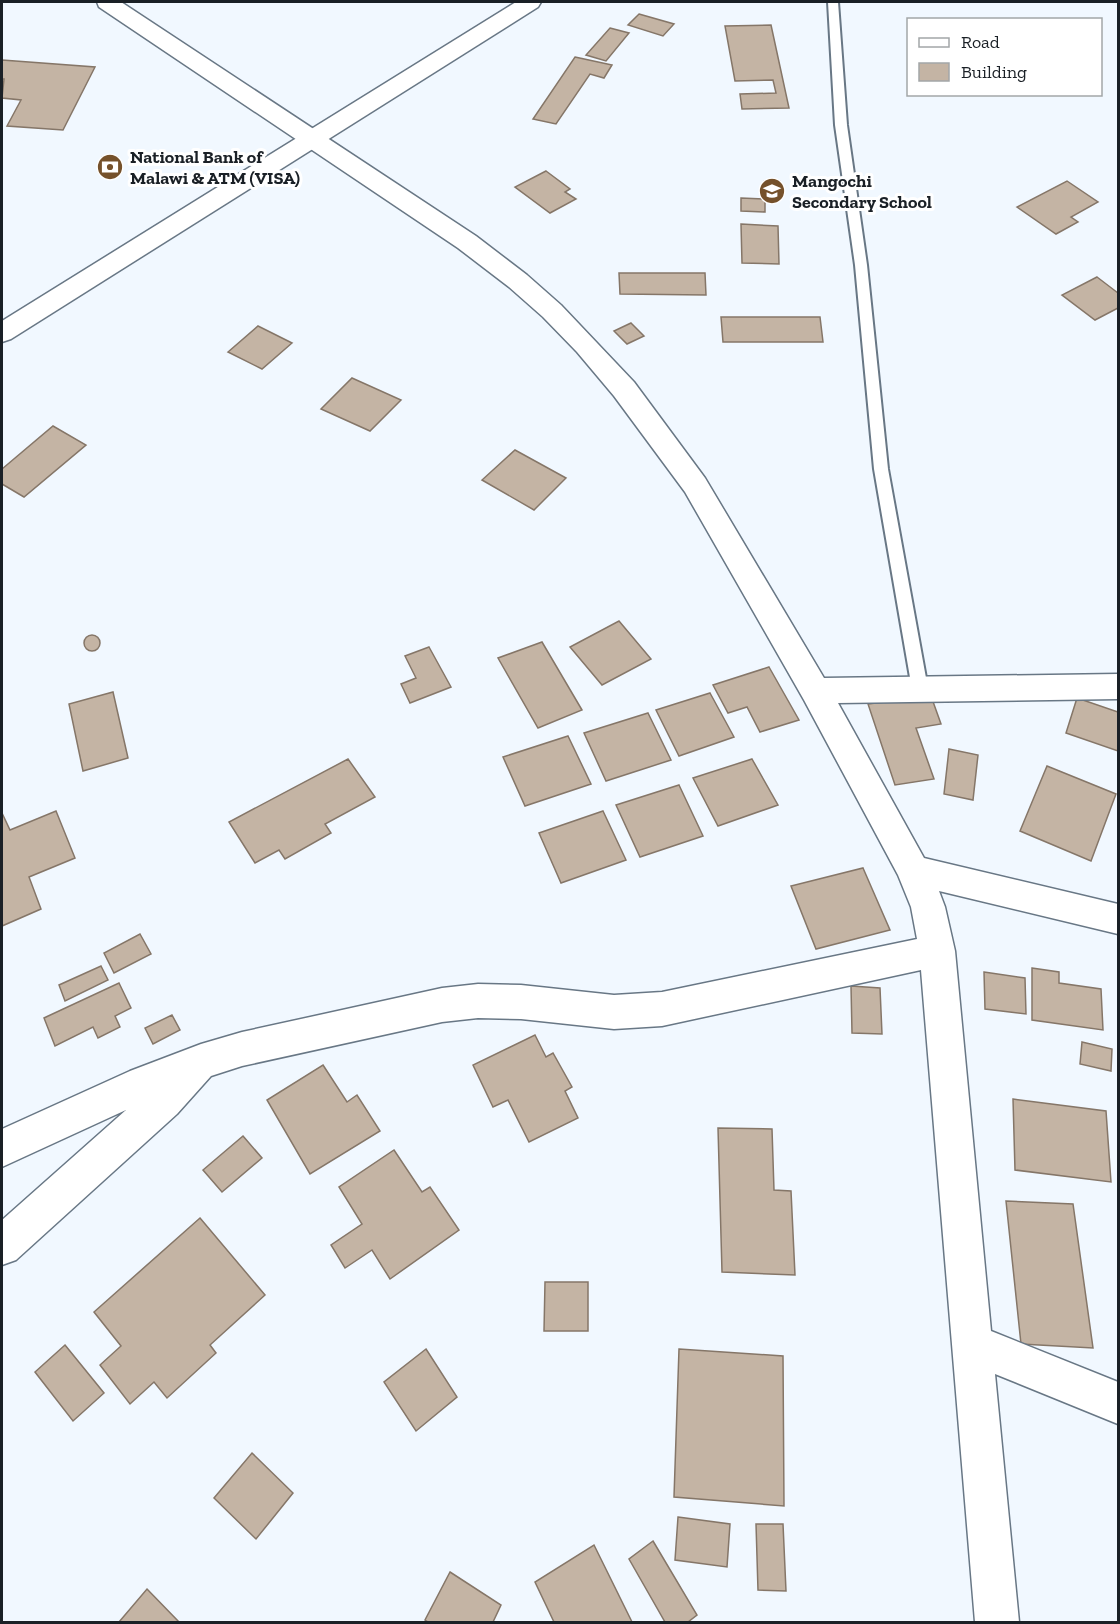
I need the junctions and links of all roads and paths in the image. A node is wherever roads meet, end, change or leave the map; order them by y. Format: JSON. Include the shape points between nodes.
{"nodes":[{"id":1,"x":107,"y":2,"type":"edge"},
{"id":2,"x":530,"y":2,"type":"edge"},
{"id":3,"x":833,"y":2,"type":"edge"},
{"id":4,"x":311,"y":139,"type":"junction"},
{"id":5,"x":2,"y":333,"type":"edge"},
{"id":6,"x":1119,"y":686,"type":"edge"},
{"id":7,"x":920,"y":689,"type":"junction"},
{"id":8,"x":815,"y":691,"type":"junction"},
{"id":9,"x":913,"y":870,"type":"junction"},
{"id":10,"x":1119,"y":919,"type":"edge"},
{"id":11,"x":937,"y":951,"type":"junction"},
{"id":12,"x":201,"y":1061,"type":"junction"},
{"id":13,"x":2,"y":1148,"type":"edge"},
{"id":14,"x":2,"y":1246,"type":"edge"},
{"id":15,"x":972,"y":1344,"type":"junction"},
{"id":16,"x":1119,"y":1403,"type":"edge"},
{"id":17,"x":997,"y":1623,"type":"edge"}],
"edges":[{"from":1,"to":4,"type":"main road"},
{"from":2,"to":4,"type":"main road"},
{"from":3,"to":7,"type":"lane","via":[[841,125],[861,265],[881,469]]},
{"from":4,"to":5,"type":"main road"},
{"from":4,"to":8,"type":"main road","via":[[467,242],[518,281],[586,346],[624,389],[695,485]]},
{"from":6,"to":7,"type":"main road"},
{"from":7,"to":8,"type":"main road"},
{"from":8,"to":9,"type":"main road"},
{"from":9,"to":10,"type":"main road"},
{"from":9,"to":11,"type":"main road","via":[[928,908]]},
{"from":11,"to":12,"type":"main road","via":[[662,1009],[614,1012],[489,1001],[442,1005]]},
{"from":11,"to":15,"type":"main road"},
{"from":12,"to":13,"type":"main road"},
{"from":12,"to":14,"type":"main road","via":[[164,1101]]},
{"from":15,"to":16,"type":"main road"},
{"from":15,"to":17,"type":"main road"}]}
